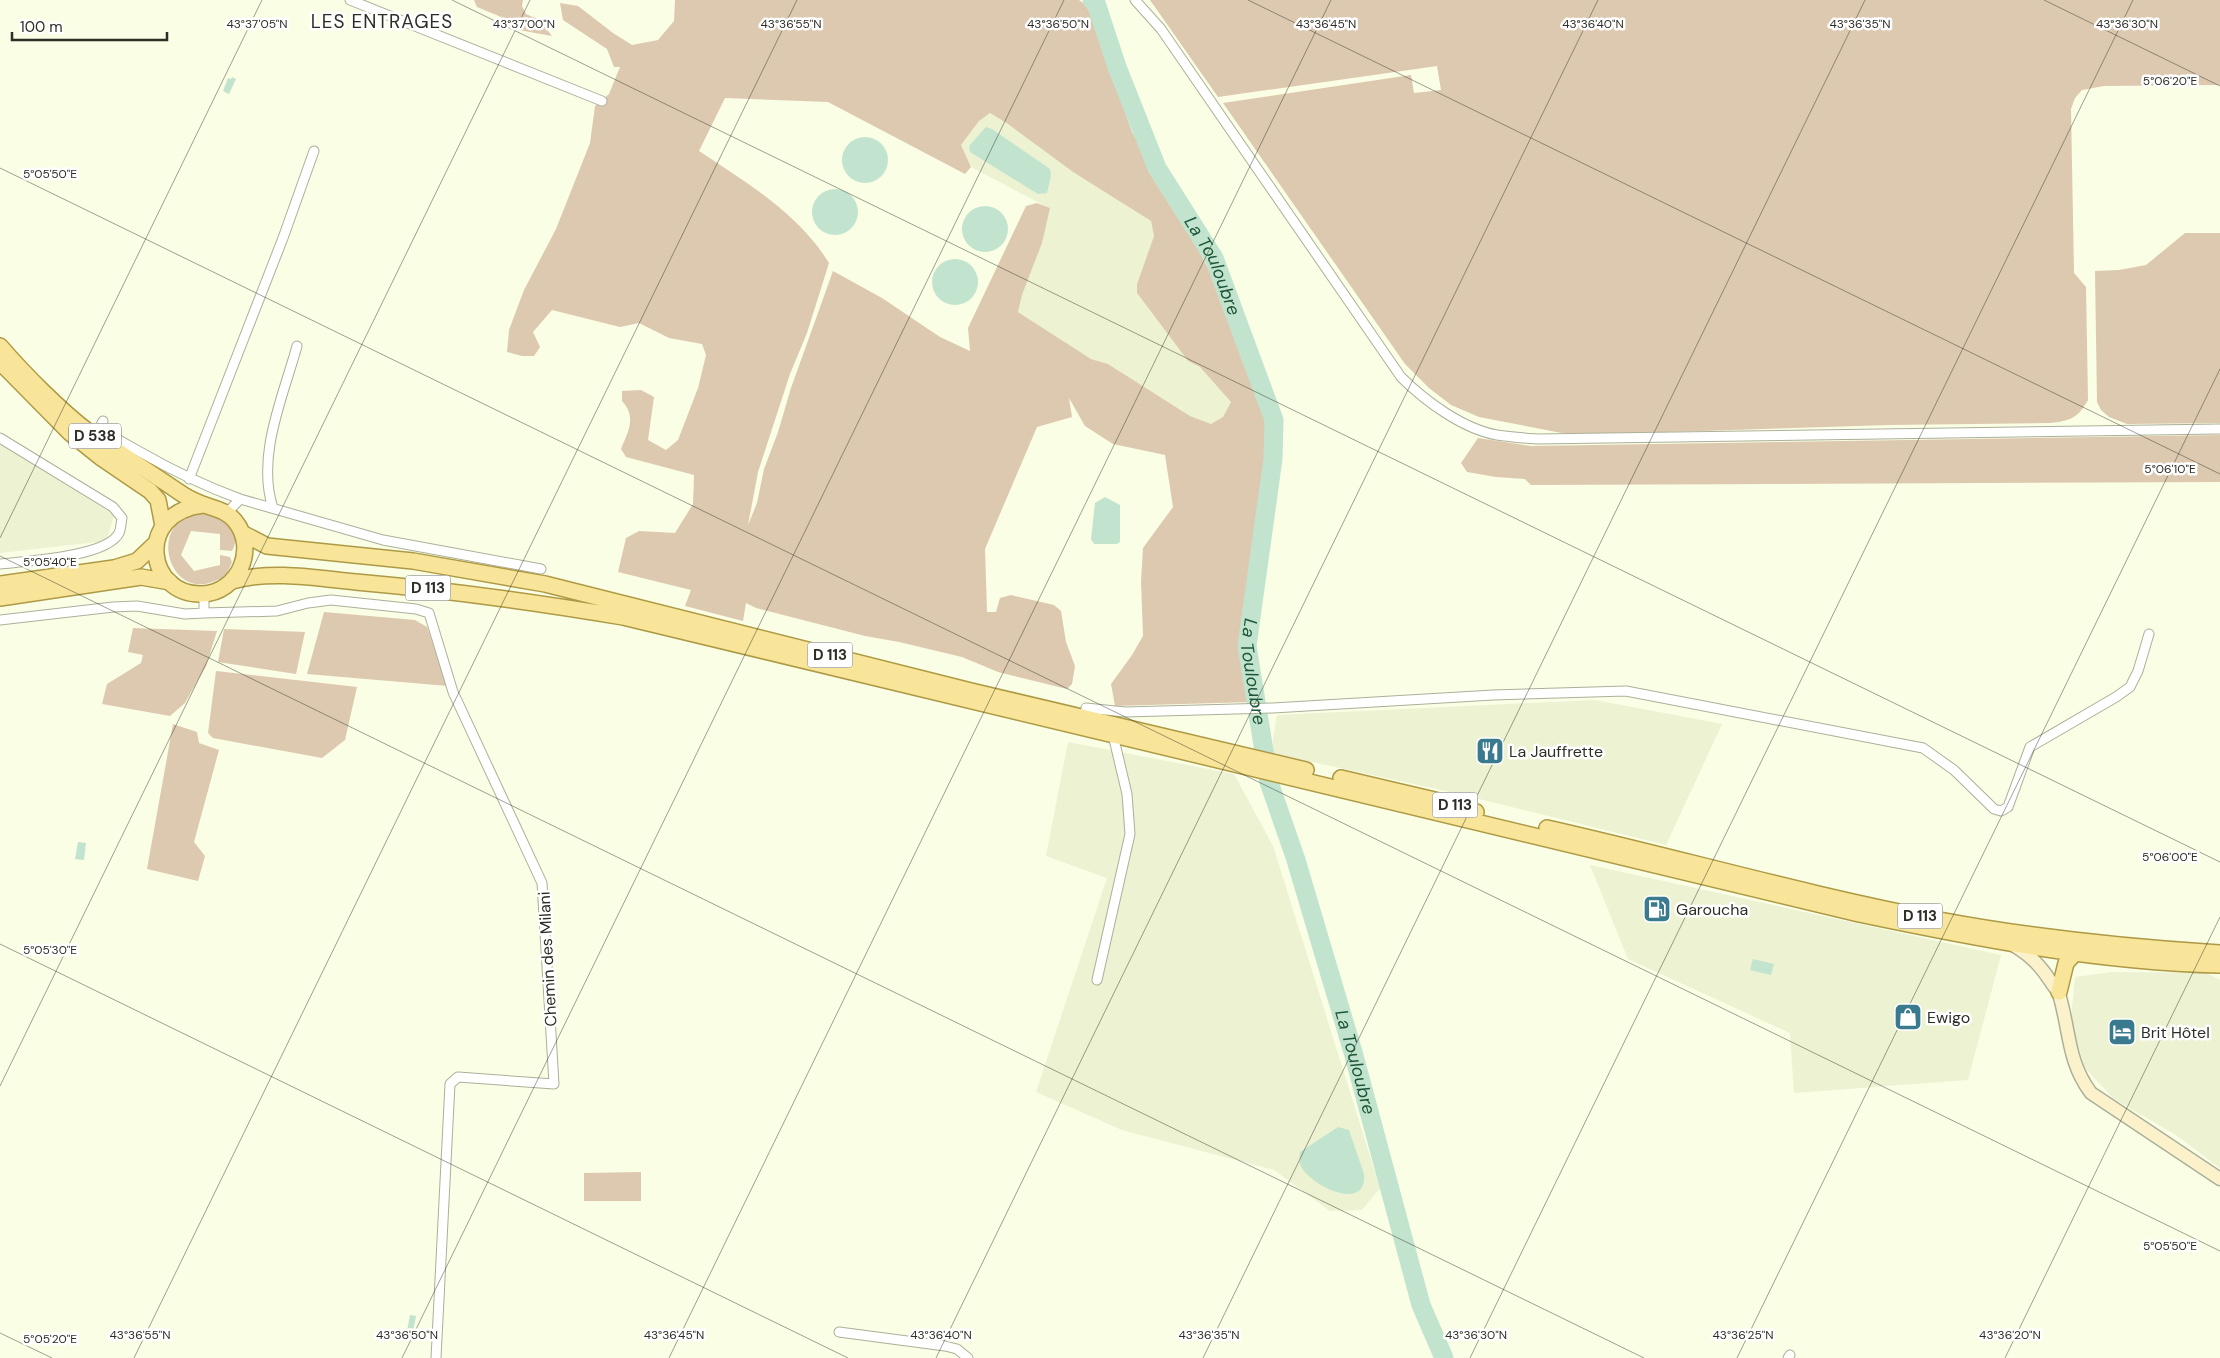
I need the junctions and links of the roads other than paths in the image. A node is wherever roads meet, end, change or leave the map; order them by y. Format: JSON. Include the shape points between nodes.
{"nodes":[{"id":1,"x":350,"y":0,"type":"edge"},
{"id":2,"x":1135,"y":0,"type":"edge"},
{"id":3,"x":602,"y":101,"type":"dead end"},
{"id":4,"x":314,"y":151,"type":"dead end"},
{"id":5,"x":297,"y":346,"type":"dead end"},
{"id":6,"x":1,"y":352,"type":"edge"},
{"id":7,"x":103,"y":421,"type":"dead end"},
{"id":8,"x":2220,"y":429,"type":"edge"},
{"id":9,"x":0,"y":438,"type":"edge"},
{"id":10,"x":189,"y":479,"type":"junction"},
{"id":11,"x":240,"y":499,"type":"junction"},
{"id":12,"x":203,"y":505,"type":"junction"},
{"id":13,"x":273,"y":508,"type":"junction"},
{"id":14,"x":227,"y":513,"type":"junction"},
{"id":15,"x":163,"y":526,"type":"junction"},
{"id":16,"x":242,"y":533,"type":"junction"},
{"id":17,"x":156,"y":543,"type":"junction"},
{"id":18,"x":0,"y":564,"type":"edge"},
{"id":19,"x":541,"y":570,"type":"dead end"},
{"id":20,"x":232,"y":581,"type":"junction"},
{"id":21,"x":170,"y":582,"type":"junction"},
{"id":22,"x":0,"y":584,"type":"edge"},
{"id":23,"x":204,"y":594,"type":"junction"},
{"id":24,"x":0,"y":598,"type":"edge"},
{"id":25,"x":204,"y":613,"type":"junction"},
{"id":26,"x":0,"y":620,"type":"edge"},
{"id":27,"x":2149,"y":634,"type":"dead end"},
{"id":28,"x":1084,"y":722,"type":"junction"},
{"id":29,"x":1114,"y":729,"type":"junction"},
{"id":30,"x":1286,"y":770,"type":"junction"},
{"id":31,"x":2009,"y":942,"type":"junction"},
{"id":32,"x":2144,"y":948,"type":"junction"},
{"id":33,"x":2044,"y":949,"type":"junction"},
{"id":34,"x":2075,"y":953,"type":"junction"},
{"id":35,"x":2220,"y":954,"type":"edge"},
{"id":36,"x":2220,"y":965,"type":"edge"},
{"id":37,"x":2042,"y":967,"type":"junction"},
{"id":38,"x":1097,"y":980,"type":"dead end"},
{"id":39,"x":2059,"y":992,"type":"junction"},
{"id":40,"x":2220,"y":1179,"type":"edge"},
{"id":41,"x":839,"y":1332,"type":"dead end"},
{"id":42,"x":436,"y":1358,"type":"edge"},
{"id":43,"x":968,"y":1358,"type":"edge"}],
"edges":[{"from":1,"to":3,"type":"street"},
{"from":2,"to":8,"type":"street","via":[[1161,29],[1401,377],[1421,397],[1444,412],[1496,435],[1537,439]]},
{"from":4,"to":10,"type":"street"},
{"from":5,"to":13,"type":"street","via":[[268,452],[268,491]]},
{"from":6,"to":12,"type":"main road","number":"D 538","via":[[89,432]]},
{"from":6,"to":15,"type":"main road","number":"D 538","via":[[70,432],[100,457],[150,490],[158,500]]},
{"from":7,"to":10,"type":"street","via":[[100,427],[108,434]]},
{"from":9,"to":18,"type":"street","via":[[113,507],[122,518],[119,533],[110,543],[92,552]]},
{"from":10,"to":11,"type":"street"},
{"from":11,"to":13,"type":"street"},
{"from":11,"to":14,"type":"street"},
{"from":12,"to":14,"type":"main road"},
{"from":12,"to":15,"type":"main road","via":[[188,506]]},
{"from":13,"to":19,"type":"street","via":[[383,540]]},
{"from":14,"to":16,"type":"main road"},
{"from":15,"to":17,"type":"main road"},
{"from":16,"to":20,"type":"main road","via":[[244,558]]},
{"from":16,"to":28,"type":"main road","number":"D 113","via":[[267,546],[413,561],[544,584]]},
{"from":17,"to":21,"type":"main road","via":[[158,564]]},
{"from":17,"to":22,"type":"main road","via":[[137,561],[114,568]]},
{"from":20,"to":23,"type":"main road","via":[[215,592]]},
{"from":20,"to":28,"type":"main road","number":"D 113","via":[[260,574],[440,589],[623,617]]},
{"from":21,"to":23,"type":"main road","via":[[186,592]]},
{"from":21,"to":24,"type":"main road","via":[[141,577]]},
{"from":23,"to":25,"type":"street"},
{"from":25,"to":26,"type":"street","via":[[186,614],[137,606]]},
{"from":25,"to":42,"type":"street","name":"Chemin des Milani","via":[[277,612],[331,600],[428,613],[453,692],[542,883],[554,1084],[458,1077],[450,1084]]},
{"from":27,"to":28,"type":"street","via":[[2130,687],[2030,747],[2008,807],[2001,810],[1994,808],[1954,770],[1923,748],[1626,690],[1273,708],[1125,712],[1086,708]]},
{"from":28,"to":29,"type":"main road","number":"D 113"},
{"from":29,"to":30,"type":"main road","number":"D 113"},
{"from":29,"to":38,"type":"street","via":[[1127,794],[1130,834]]},
{"from":30,"to":31,"type":"main road","number":"D 113","via":[[1859,914]]},
{"from":30,"to":32,"type":"main road","number":"D 113","via":[[1430,798],[1490,816],[1862,904],[2010,932]]},
{"from":31,"to":33,"type":"main road","number":"D 113"},
{"from":31,"to":37,"type":"street"},
{"from":32,"to":33,"type":"main road","number":"D 113","via":[[2129,952],[2054,944]]},
{"from":32,"to":35,"type":"main road","number":"D 113"},
{"from":33,"to":34,"type":"main road","number":"D 113"},
{"from":33,"to":37,"type":"street"},
{"from":34,"to":36,"type":"main road","number":"D 113"},
{"from":34,"to":39,"type":"main road","via":[[2066,963]]},
{"from":37,"to":39,"type":"street"},
{"from":39,"to":40,"type":"street","via":[[2068,1047],[2080,1079],[2091,1093]]},
{"from":41,"to":43,"type":"street","via":[[945,1346],[957,1349]]}]}
